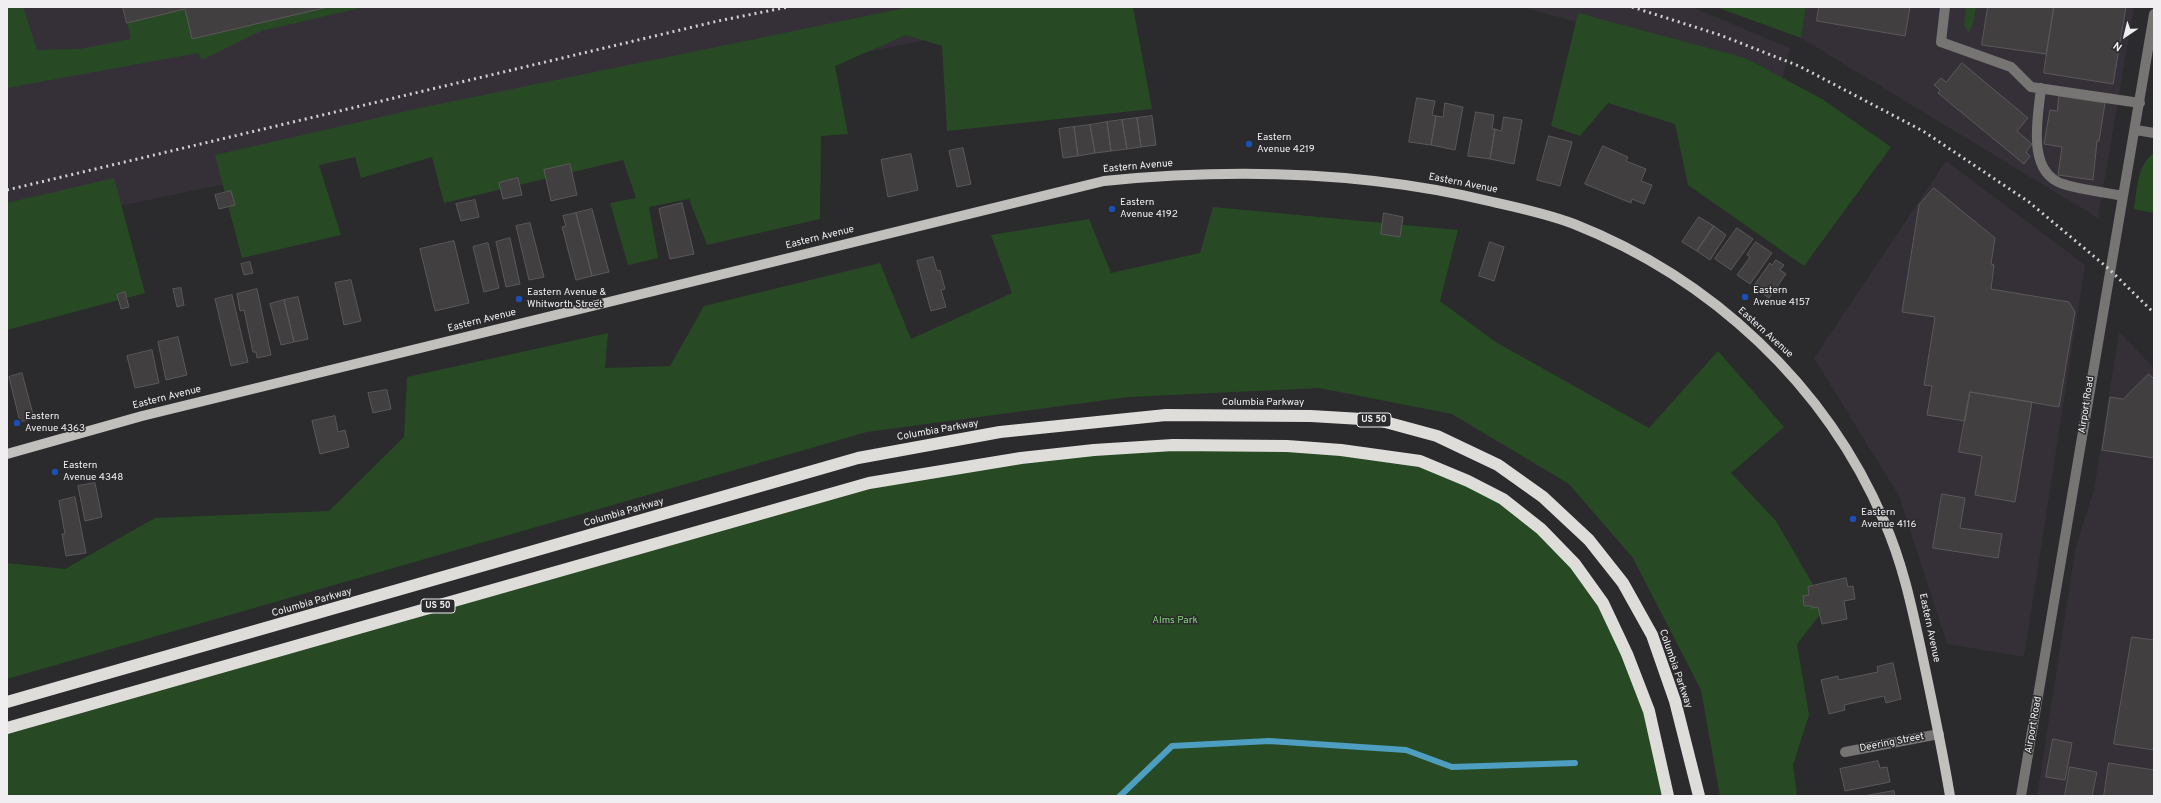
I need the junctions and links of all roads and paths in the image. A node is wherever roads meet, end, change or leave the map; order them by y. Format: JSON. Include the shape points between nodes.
{"nodes":[{"id":1,"x":1945,"y":7,"type":"edge"},
{"id":2,"x":2154,"y":14,"type":"edge"},
{"id":3,"x":2041,"y":88,"type":"junction"},
{"id":4,"x":2140,"y":103,"type":"junction"},
{"id":5,"x":2136,"y":130,"type":"junction"},
{"id":6,"x":2154,"y":133,"type":"edge"},
{"id":7,"x":2123,"y":196,"type":"junction"},
{"id":8,"x":7,"y":454,"type":"edge"},
{"id":9,"x":7,"y":702,"type":"edge"},
{"id":10,"x":7,"y":728,"type":"edge"},
{"id":11,"x":1939,"y":734,"type":"junction"},
{"id":12,"x":1845,"y":752,"type":"dead end"},
{"id":13,"x":1668,"y":796,"type":"edge"},
{"id":14,"x":1699,"y":796,"type":"edge"},
{"id":15,"x":1950,"y":796,"type":"edge"},
{"id":16,"x":2021,"y":796,"type":"edge"}],
"edges":[{"from":1,"to":3,"type":"street","via":[[1941,42],[2011,67],[2031,87]]},
{"from":2,"to":4,"type":"street","name":"Airport Road"},
{"from":3,"to":4,"type":"street"},
{"from":3,"to":7,"type":"street","via":[[2038,155],[2046,172],[2062,184]]},
{"from":4,"to":5,"type":"street","name":"Airport Road"},
{"from":5,"to":6,"type":"street"},
{"from":5,"to":7,"type":"street","name":"Airport Road"},
{"from":7,"to":16,"type":"street","name":"Airport Road"},
{"from":8,"to":11,"type":"main road","name":"Eastern Avenue","via":[[142,416],[1104,181],[1161,175],[1237,172],[1313,175],[1388,182],[1464,195],[1547,215],[1618,244],[1668,271],[1708,298],[1745,328],[1791,372],[1838,436],[1863,477],[1884,520],[1905,573]]},
{"from":9,"to":14,"type":"highway","name":"Columbia Parkway","number":"US 50","via":[[858,458],[1000,432],[1166,415],[1311,416],[1378,420],[1437,436],[1498,465],[1543,497],[1589,540],[1623,583],[1652,634],[1675,701]]},
{"from":10,"to":13,"type":"highway","number":"US 50","via":[[869,483],[1021,458],[1094,450],[1173,445],[1287,446],[1341,450],[1420,461],[1468,481],[1502,499],[1541,529],[1575,564],[1603,603],[1649,710]]},
{"from":11,"to":12,"type":"street","name":"Deering Street"},
{"from":11,"to":15,"type":"main road","name":"Eastern Avenue"}]}
